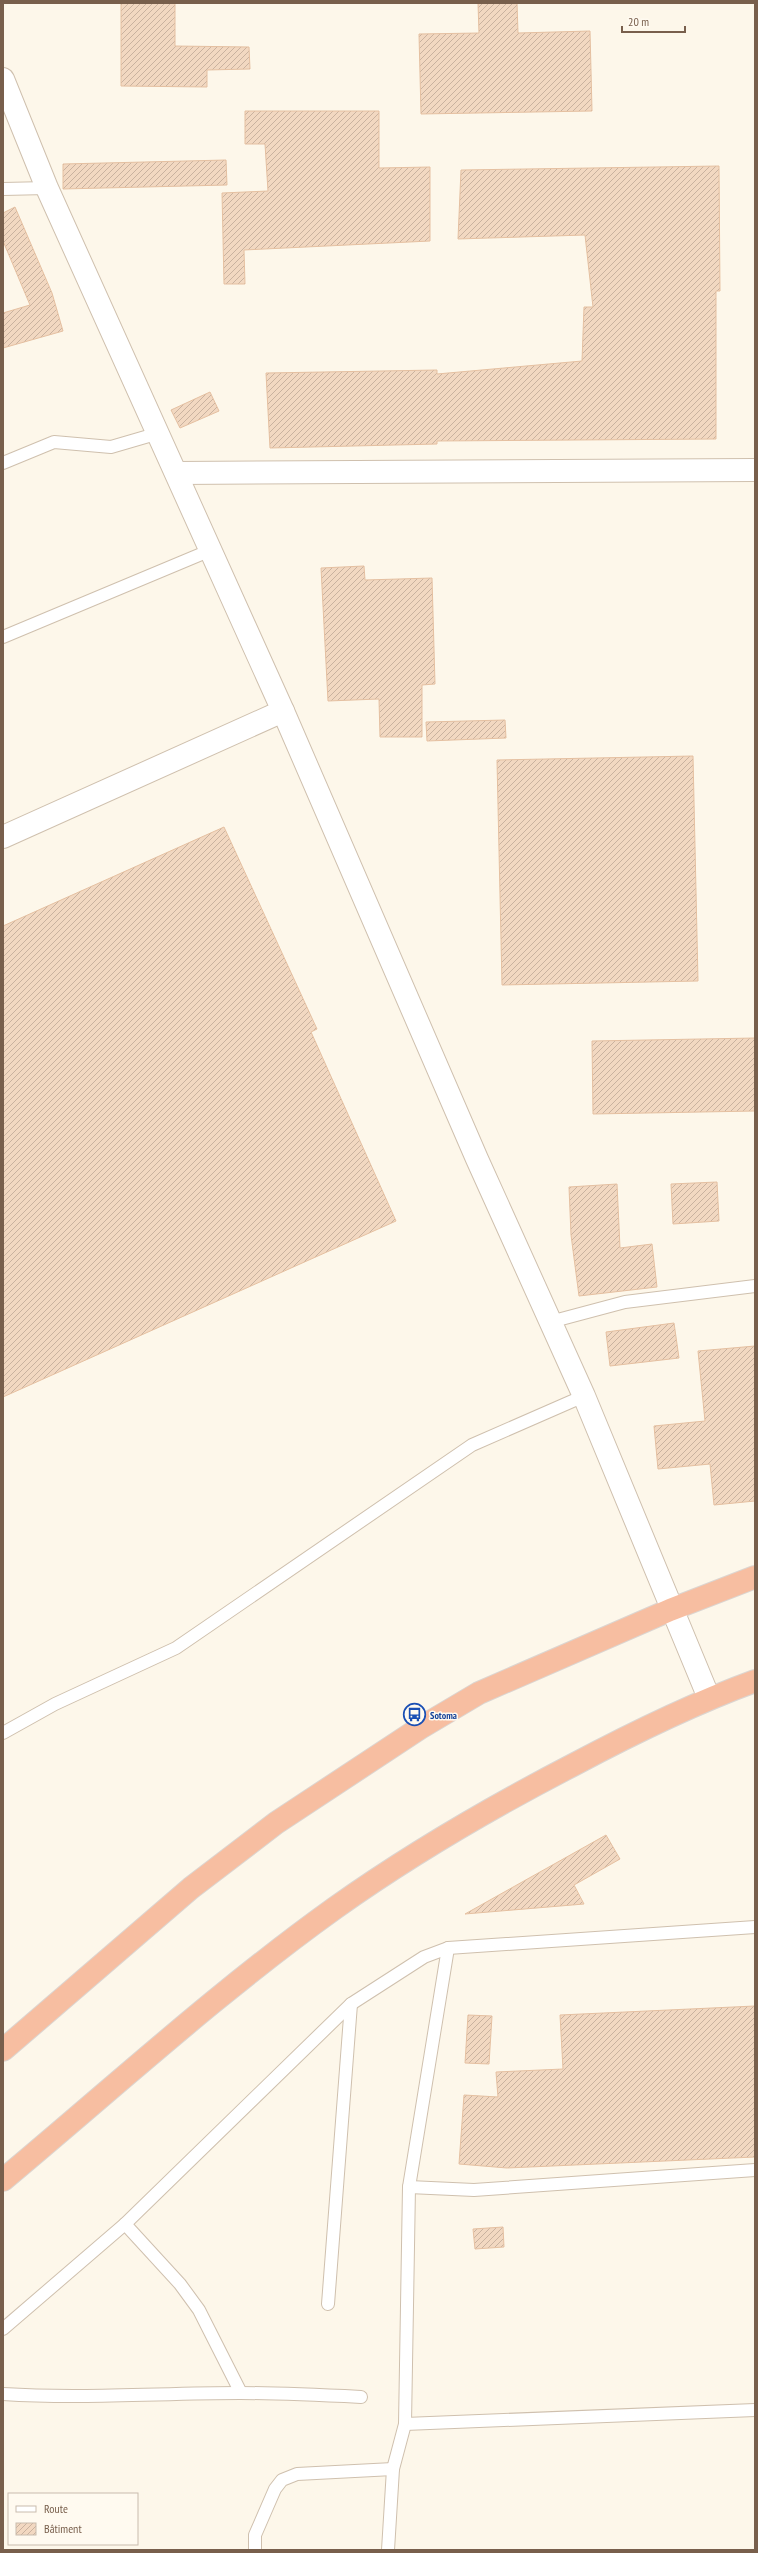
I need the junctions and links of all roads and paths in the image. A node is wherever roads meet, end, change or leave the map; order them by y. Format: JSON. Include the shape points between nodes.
{"nodes":[{"id":1,"x":3,"y":79,"type":"edge"},
{"id":2,"x":47,"y":188,"type":"junction"},
{"id":3,"x":3,"y":189,"type":"edge"},
{"id":4,"x":159,"y":433,"type":"junction"},
{"id":5,"x":3,"y":462,"type":"edge"},
{"id":6,"x":755,"y":470,"type":"edge"},
{"id":7,"x":177,"y":473,"type":"junction"},
{"id":8,"x":211,"y":550,"type":"junction"},
{"id":9,"x":3,"y":637,"type":"edge"},
{"id":10,"x":283,"y":711,"type":"junction"},
{"id":11,"x":3,"y":838,"type":"edge"},
{"id":12,"x":755,"y":1286,"type":"edge"},
{"id":13,"x":550,"y":1322,"type":"junction"},
{"id":14,"x":584,"y":1396,"type":"junction"},
{"id":15,"x":755,"y":1577,"type":"edge"},
{"id":16,"x":670,"y":1610,"type":"junction"},
{"id":17,"x":755,"y":1681,"type":"edge"},
{"id":18,"x":709,"y":1698,"type":"junction"},
{"id":19,"x":3,"y":1733,"type":"edge"},
{"id":20,"x":755,"y":1927,"type":"edge"},
{"id":21,"x":448,"y":1948,"type":"junction"},
{"id":22,"x":350,"y":2004,"type":"junction"},
{"id":23,"x":3,"y":2050,"type":"edge"},
{"id":24,"x":755,"y":2170,"type":"edge"},
{"id":25,"x":3,"y":2180,"type":"edge"},
{"id":26,"x":409,"y":2187,"type":"junction"},
{"id":27,"x":125,"y":2224,"type":"junction"},
{"id":28,"x":328,"y":2304,"type":"dead end"},
{"id":29,"x":3,"y":2329,"type":"edge"},
{"id":30,"x":241,"y":2393,"type":"junction"},
{"id":31,"x":3,"y":2394,"type":"edge"},
{"id":32,"x":361,"y":2397,"type":"dead end"},
{"id":33,"x":755,"y":2410,"type":"edge"},
{"id":34,"x":405,"y":2424,"type":"junction"},
{"id":35,"x":393,"y":2469,"type":"junction"},
{"id":36,"x":255,"y":2550,"type":"edge"},
{"id":37,"x":388,"y":2550,"type":"edge"}],
"edges":[{"from":1,"to":2,"type":"street"},
{"from":2,"to":3,"type":"lane"},
{"from":2,"to":4,"type":"street"},
{"from":4,"to":5,"type":"lane","via":[[111,447],[54,442]]},
{"from":4,"to":7,"type":"street"},
{"from":6,"to":7,"type":"street"},
{"from":7,"to":8,"type":"street"},
{"from":8,"to":9,"type":"lane"},
{"from":8,"to":10,"type":"street"},
{"from":10,"to":11,"type":"street"},
{"from":10,"to":13,"type":"street","via":[[476,1159]]},
{"from":12,"to":13,"type":"lane","via":[[625,1302]]},
{"from":13,"to":14,"type":"street"},
{"from":14,"to":16,"type":"street"},
{"from":14,"to":19,"type":"lane","via":[[472,1445],[176,1648],[55,1704]]},
{"from":15,"to":16,"type":"highway"},
{"from":16,"to":18,"type":"street"},
{"from":16,"to":23,"type":"highway","via":[[479,1693],[368,1761],[276,1823],[191,1888]]},
{"from":17,"to":18,"type":"highway"},
{"from":18,"to":25,"type":"highway","via":[[647,1726],[440,1837],[334,1909],[245,1977]]},
{"from":20,"to":21,"type":"lane"},
{"from":21,"to":22,"type":"lane","via":[[412,1965]]},
{"from":21,"to":26,"type":"lane"},
{"from":22,"to":27,"type":"lane"},
{"from":22,"to":28,"type":"lane"},
{"from":24,"to":26,"type":"lane","via":[[474,2190]]},
{"from":26,"to":34,"type":"lane"},
{"from":27,"to":29,"type":"lane"},
{"from":27,"to":30,"type":"lane","via":[[180,2284],[199,2310]]},
{"from":30,"to":31,"type":"lane","via":[[84,2398]]},
{"from":30,"to":32,"type":"lane"},
{"from":33,"to":34,"type":"lane"},
{"from":34,"to":35,"type":"lane"},
{"from":35,"to":36,"type":"lane","via":[[297,2474],[282,2480],[275,2489],[255,2534]]},
{"from":35,"to":37,"type":"lane"}]}
